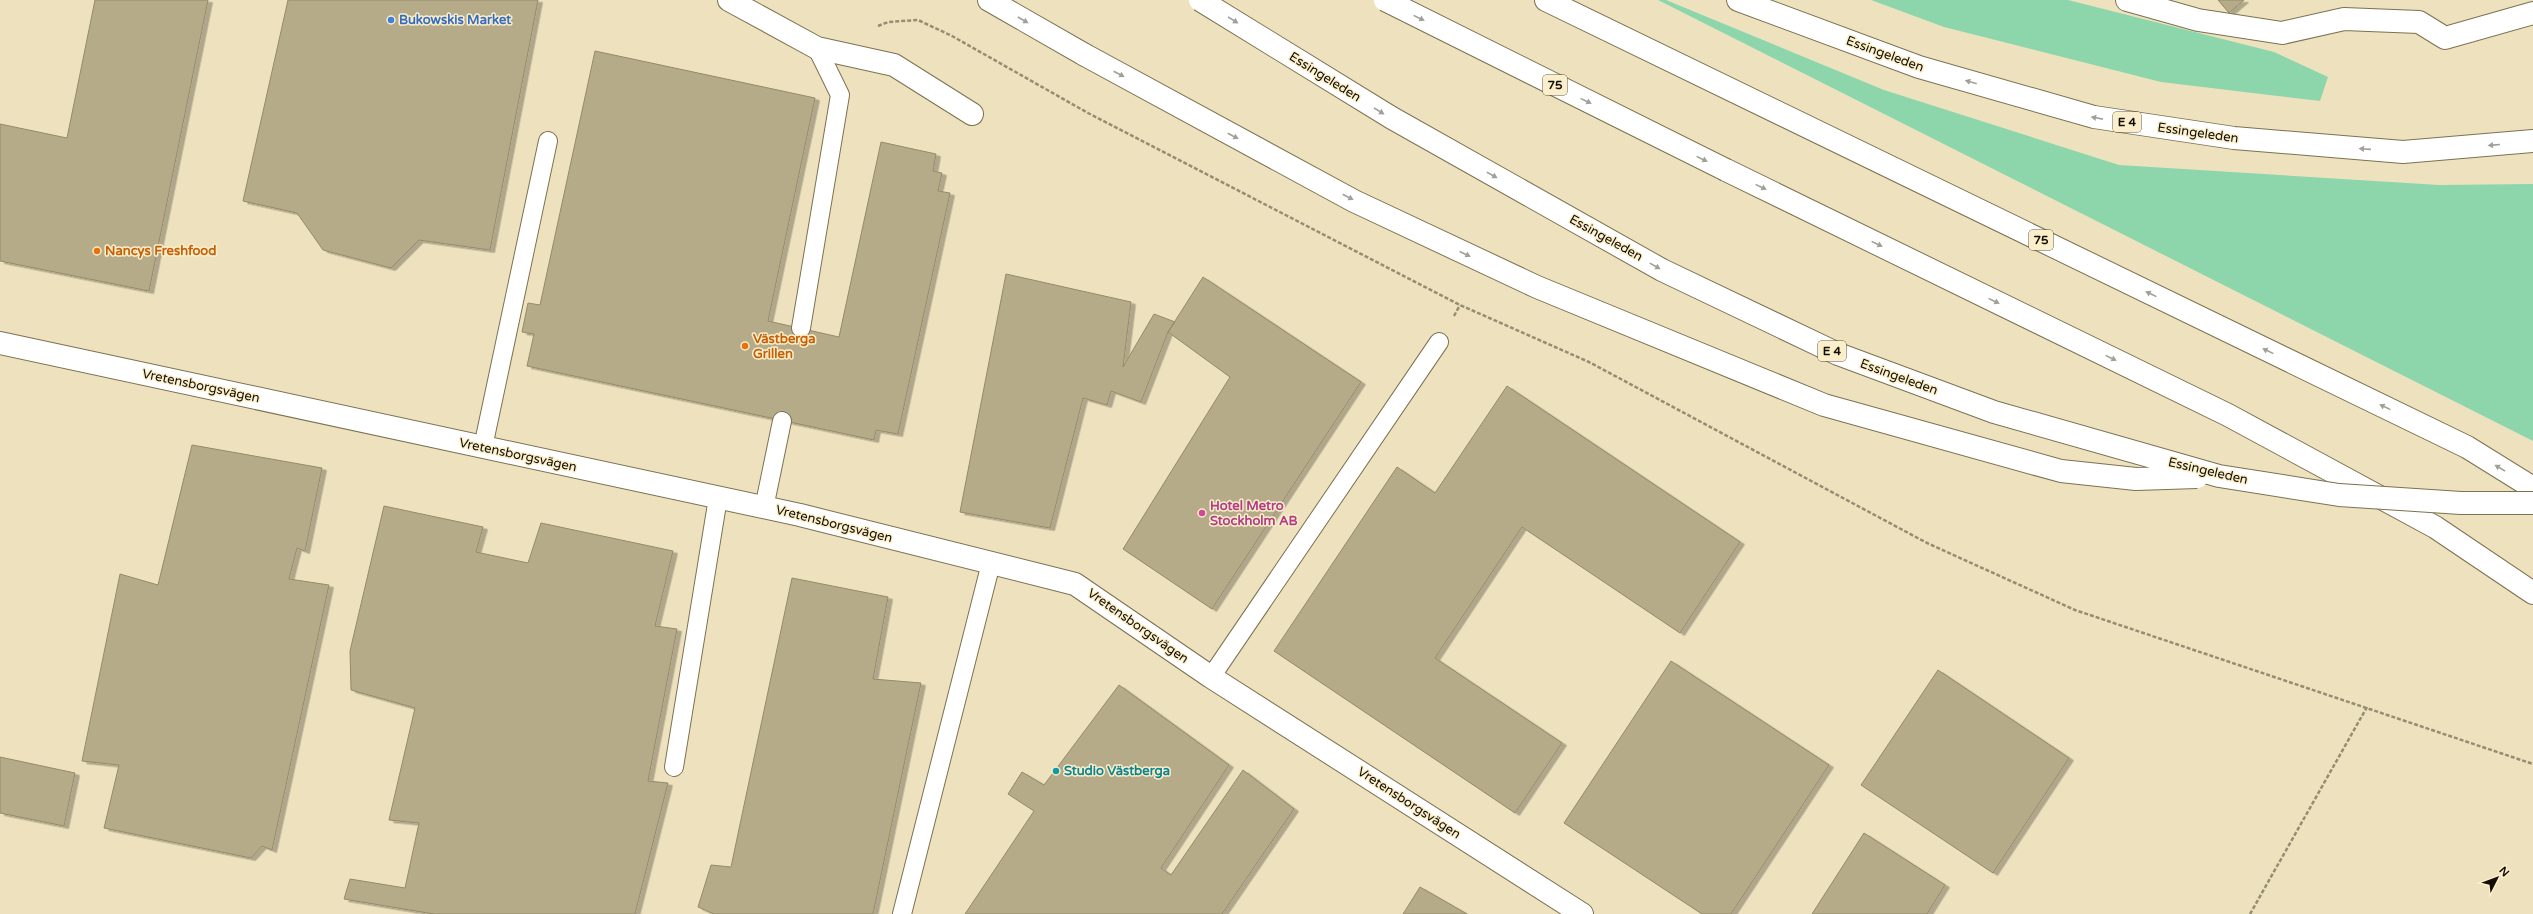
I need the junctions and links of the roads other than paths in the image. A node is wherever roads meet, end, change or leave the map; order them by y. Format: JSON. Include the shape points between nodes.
{"nodes":[{"id":1,"x":729,"y":0,"type":"edge"},
{"id":2,"x":989,"y":0,"type":"edge"},
{"id":3,"x":1200,"y":0,"type":"edge"},
{"id":4,"x":1385,"y":0,"type":"edge"},
{"id":5,"x":1546,"y":0,"type":"edge"},
{"id":6,"x":1738,"y":0,"type":"edge"},
{"id":7,"x":2128,"y":0,"type":"edge"},
{"id":8,"x":2533,"y":13,"type":"edge"},
{"id":9,"x":817,"y":48,"type":"junction"},
{"id":10,"x":972,"y":114,"type":"dead end"},
{"id":11,"x":548,"y":141,"type":"dead end"},
{"id":12,"x":2533,"y":142,"type":"edge"},
{"id":13,"x":801,"y":328,"type":"dead end"},
{"id":14,"x":0,"y":342,"type":"edge"},
{"id":15,"x":1439,"y":342,"type":"dead end"},
{"id":16,"x":782,"y":421,"type":"dead end"},
{"id":17,"x":483,"y":447,"type":"junction"},
{"id":18,"x":2220,"y":476,"type":"junction"},
{"id":19,"x":2533,"y":488,"type":"edge"},
{"id":20,"x":718,"y":498,"type":"junction"},
{"id":21,"x":2533,"y":502,"type":"edge"},
{"id":22,"x":764,"y":508,"type":"junction"},
{"id":23,"x":991,"y":563,"type":"junction"},
{"id":24,"x":2533,"y":593,"type":"edge"},
{"id":25,"x":1211,"y":677,"type":"junction"},
{"id":26,"x":674,"y":767,"type":"dead end"},
{"id":27,"x":902,"y":914,"type":"edge"},
{"id":28,"x":1582,"y":914,"type":"edge"}],
"edges":[{"from":1,"to":9,"type":"main road"},
{"from":2,"to":18,"type":"main road","one_way":true,"bridge":true,"via":[[1354,201],[1536,288],[1824,405],[2061,471],[2136,479]]},
{"from":3,"to":18,"type":"main road","name":"Essingeleden","number":"E 4","one_way":true,"bridge":true,"via":[[1392,118],[1662,270],[1838,354],[1994,412]]},
{"from":4,"to":24,"type":"main road","number":"75","one_way":true,"bridge":true,"via":[[2228,415],[2435,527]]},
{"from":19,"to":5,"type":"main road","number":"75","one_way":true,"via":[[2467,447]]},
{"from":12,"to":6,"type":"main road","name":"Essingeleden","number":"E 4","one_way":true,"via":[[2403,152],[2234,138],[2094,117],[1919,67]]},
{"from":7,"to":8,"type":"main road","via":[[2198,20],[2282,34],[2344,19],[2419,22],[2445,38]]},
{"from":9,"to":10,"type":"main road","via":[[894,65]]},
{"from":9,"to":13,"type":"lane","via":[[840,95]]},
{"from":11,"to":17,"type":"lane"},
{"from":14,"to":17,"type":"main road","name":"Vretensborgsvägen"},
{"from":15,"to":25,"type":"lane"},
{"from":16,"to":22,"type":"lane"},
{"from":17,"to":20,"type":"main road","name":"Vretensborgsvägen"},
{"from":18,"to":21,"type":"main road","name":"Essingeleden","number":"E 4","bridge":true,"via":[[2339,495],[2461,503]]},
{"from":20,"to":22,"type":"main road","name":"Vretensborgsvägen"},
{"from":20,"to":26,"type":"lane"},
{"from":22,"to":23,"type":"main road","name":"Vretensborgsvägen"},
{"from":23,"to":25,"type":"main road","name":"Vretensborgsvägen","via":[[1075,584]]},
{"from":23,"to":27,"type":"lane"},
{"from":25,"to":28,"type":"main road","name":"Vretensborgsvägen"}]}
